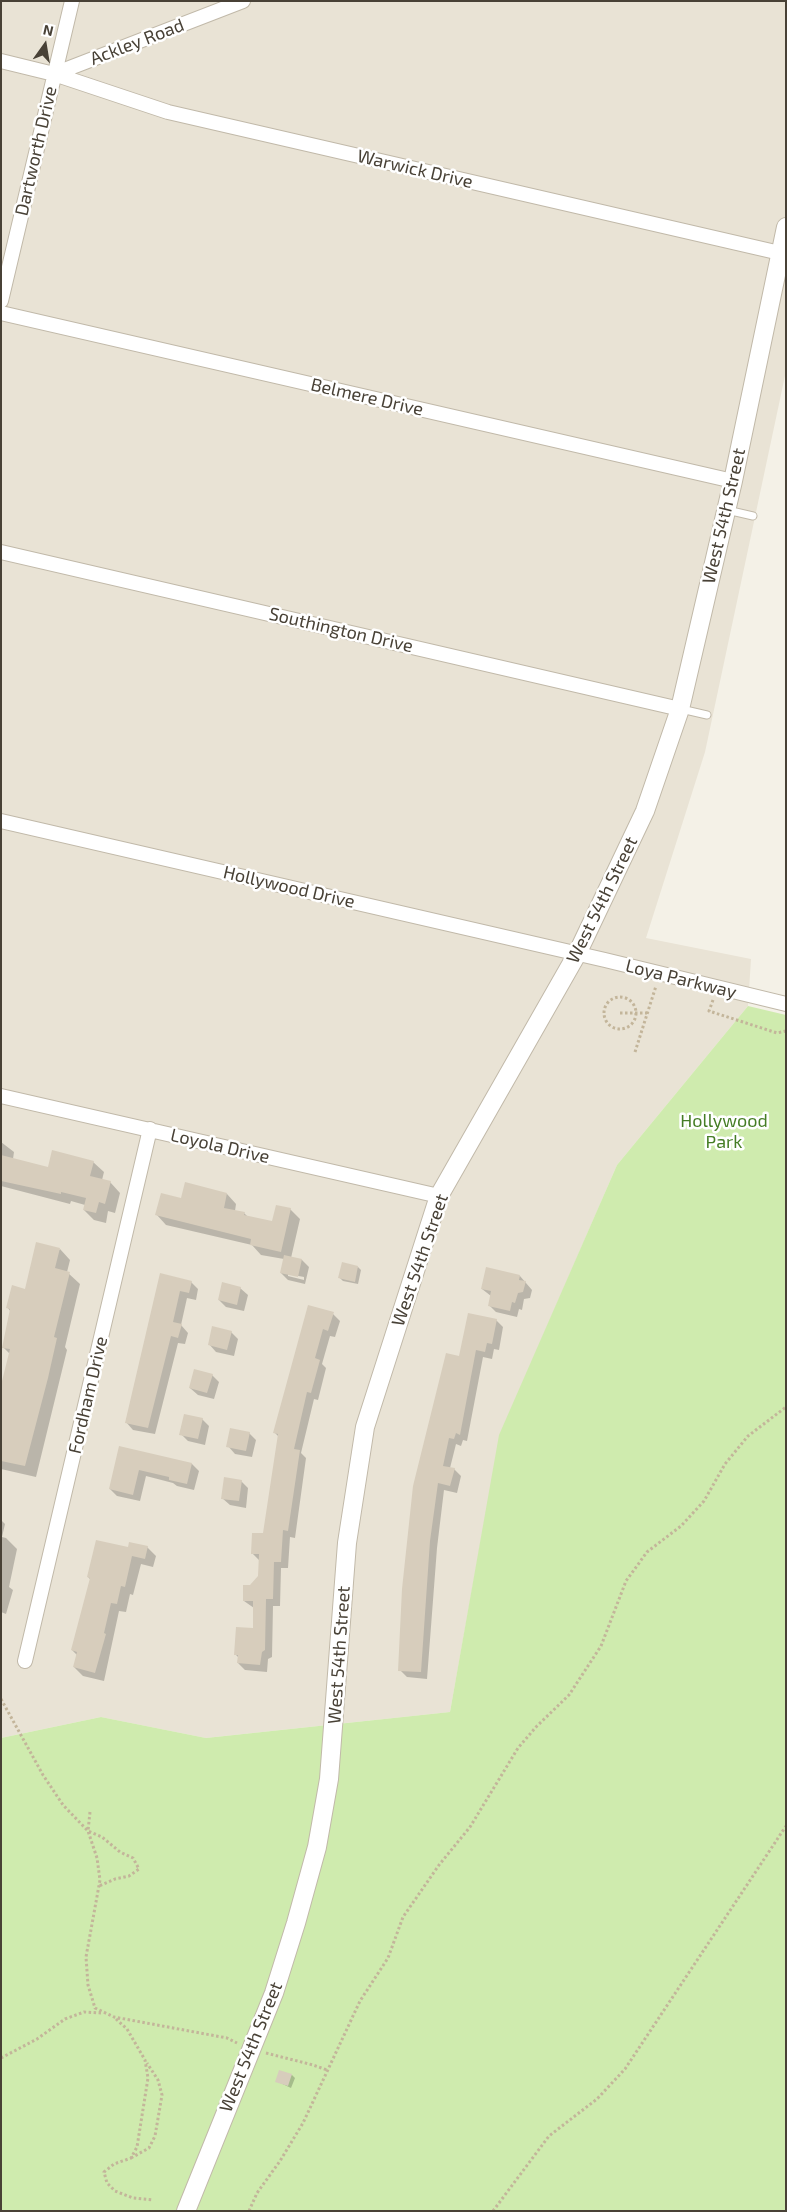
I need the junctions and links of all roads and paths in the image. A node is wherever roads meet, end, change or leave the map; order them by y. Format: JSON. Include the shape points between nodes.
{"nodes":[{"id":1,"x":72,"y":1,"type":"edge"},
{"id":2,"x":242,"y":1,"type":"edge"},
{"id":3,"x":1,"y":62,"type":"edge"},
{"id":4,"x":54,"y":74,"type":"junction"},
{"id":5,"x":786,"y":227,"type":"edge"},
{"id":6,"x":780,"y":253,"type":"junction"},
{"id":7,"x":1,"y":301,"type":"edge"},
{"id":8,"x":1,"y":313,"type":"edge"},
{"id":9,"x":733,"y":482,"type":"junction"},
{"id":10,"x":726,"y":510,"type":"junction"},
{"id":11,"x":753,"y":516,"type":"dead end"},
{"id":12,"x":1,"y":552,"type":"edge"},
{"id":13,"x":680,"y":709,"type":"junction"},
{"id":14,"x":707,"y":715,"type":"dead end"},
{"id":15,"x":1,"y":821,"type":"edge"},
{"id":16,"x":577,"y":954,"type":"junction"},
{"id":17,"x":653,"y":1000,"type":"dead end"},
{"id":18,"x":786,"y":1004,"type":"edge"},
{"id":19,"x":709,"y":1011,"type":"dead end"},
{"id":20,"x":620,"y":1013,"type":"dead end"},
{"id":21,"x":636,"y":1013,"type":"junction"},
{"id":22,"x":647,"y":1013,"type":"junction"},
{"id":23,"x":786,"y":1031,"type":"edge"},
{"id":24,"x":634,"y":1052,"type":"dead end"},
{"id":25,"x":1,"y":1096,"type":"edge"},
{"id":26,"x":150,"y":1129,"type":"junction"},
{"id":27,"x":439,"y":1196,"type":"junction"},
{"id":28,"x":786,"y":1407,"type":"edge"},
{"id":29,"x":26,"y":1661,"type":"dead end"},
{"id":30,"x":1,"y":1699,"type":"edge"},
{"id":31,"x":90,"y":1812,"type":"dead end"},
{"id":32,"x":786,"y":1826,"type":"edge"},
{"id":33,"x":88,"y":1831,"type":"junction"},
{"id":34,"x":99,"y":1886,"type":"junction"},
{"id":35,"x":114,"y":2018,"type":"junction"},
{"id":36,"x":252,"y":2050,"type":"junction"},
{"id":37,"x":1,"y":2058,"type":"edge"},
{"id":38,"x":146,"y":2060,"type":"junction"},
{"id":39,"x":327,"y":2070,"type":"junction"},
{"id":40,"x":131,"y":2158,"type":"junction"},
{"id":41,"x":154,"y":2200,"type":"dead end"},
{"id":42,"x":186,"y":2211,"type":"edge"},
{"id":43,"x":249,"y":2211,"type":"edge"},
{"id":44,"x":493,"y":2211,"type":"edge"}],
"edges":[{"from":1,"to":4,"type":"street","name":"Dartworth Drive"},
{"from":2,"to":4,"type":"street","name":"Ackley Road"},
{"from":3,"to":4,"type":"street"},
{"from":4,"to":6,"type":"street","name":"Warwick Drive","via":[[168,112]]},
{"from":4,"to":7,"type":"street","name":"Dartworth Drive"},
{"from":5,"to":6,"type":"street","name":"West 54th Street"},
{"from":6,"to":9,"type":"street","name":"West 54th Street"},
{"from":8,"to":9,"type":"street","name":"Belmere Drive"},
{"from":9,"to":10,"type":"street","name":"West 54th Street"},
{"from":10,"to":11,"type":"lane"},
{"from":10,"to":13,"type":"street","name":"West 54th Street"},
{"from":12,"to":13,"type":"street","name":"Southington Drive"},
{"from":13,"to":14,"type":"lane"},
{"from":13,"to":16,"type":"street","name":"West 54th Street","via":[[645,811]]},
{"from":15,"to":16,"type":"street","name":"Hollywood Drive"},
{"from":16,"to":18,"type":"street","name":"Loya Parkway"},
{"from":16,"to":27,"type":"street","name":"West 54th Street"},
{"from":17,"to":22,"type":"path"},
{"from":19,"to":23,"type":"path","via":[[777,1034]]},
{"from":20,"to":21,"type":"path"},
{"from":21,"to":21,"type":"path","via":[[636,1006],[627,997],[613,997],[604,1006],[604,1020],[614,1028],[628,1029],[636,1020]]},
{"from":21,"to":22,"type":"path"},
{"from":22,"to":24,"type":"path"},
{"from":25,"to":26,"type":"street","name":"Loyola Drive"},
{"from":26,"to":27,"type":"street","name":"Loyola Drive"},
{"from":26,"to":29,"type":"street","name":"Fordham Drive"},
{"from":27,"to":36,"type":"street","name":"West 54th Street","via":[[365,1427],[347,1543],[329,1779],[317,1847],[274,1993]]},
{"from":28,"to":39,"type":"path","via":[[748,1436],[725,1464],[704,1501],[681,1526],[647,1552],[626,1582],[601,1646],[569,1695],[518,1748],[470,1827],[403,1917],[388,1958],[360,2001]]},
{"from":30,"to":33,"type":"path","via":[[43,1775],[63,1805]]},
{"from":31,"to":33,"type":"path"},
{"from":32,"to":44,"type":"path","via":[[625,2069],[596,2099],[549,2136]]},
{"from":33,"to":34,"type":"path","via":[[97,1858]]},
{"from":33,"to":34,"type":"path","via":[[133,1858],[139,1869],[129,1876]]},
{"from":34,"to":35,"type":"path","via":[[86,1957],[88,1985],[95,2008]]},
{"from":35,"to":36,"type":"path","via":[[227,2038]]},
{"from":35,"to":37,"type":"path","via":[[97,2012],[84,2012],[65,2019],[37,2039]]},
{"from":35,"to":38,"type":"path","via":[[128,2029]]},
{"from":36,"to":39,"type":"path"},
{"from":36,"to":42,"type":"street","name":"West 54th Street"},
{"from":38,"to":40,"type":"path","via":[[148,2078],[144,2106],[137,2147]]},
{"from":38,"to":40,"type":"path","via":[[158,2080],[162,2095],[155,2136],[149,2148]]},
{"from":39,"to":43,"type":"path","via":[[304,2123],[257,2193]]},
{"from":40,"to":41,"type":"path","via":[[104,2172],[106,2183],[115,2191],[133,2198]]}]}
